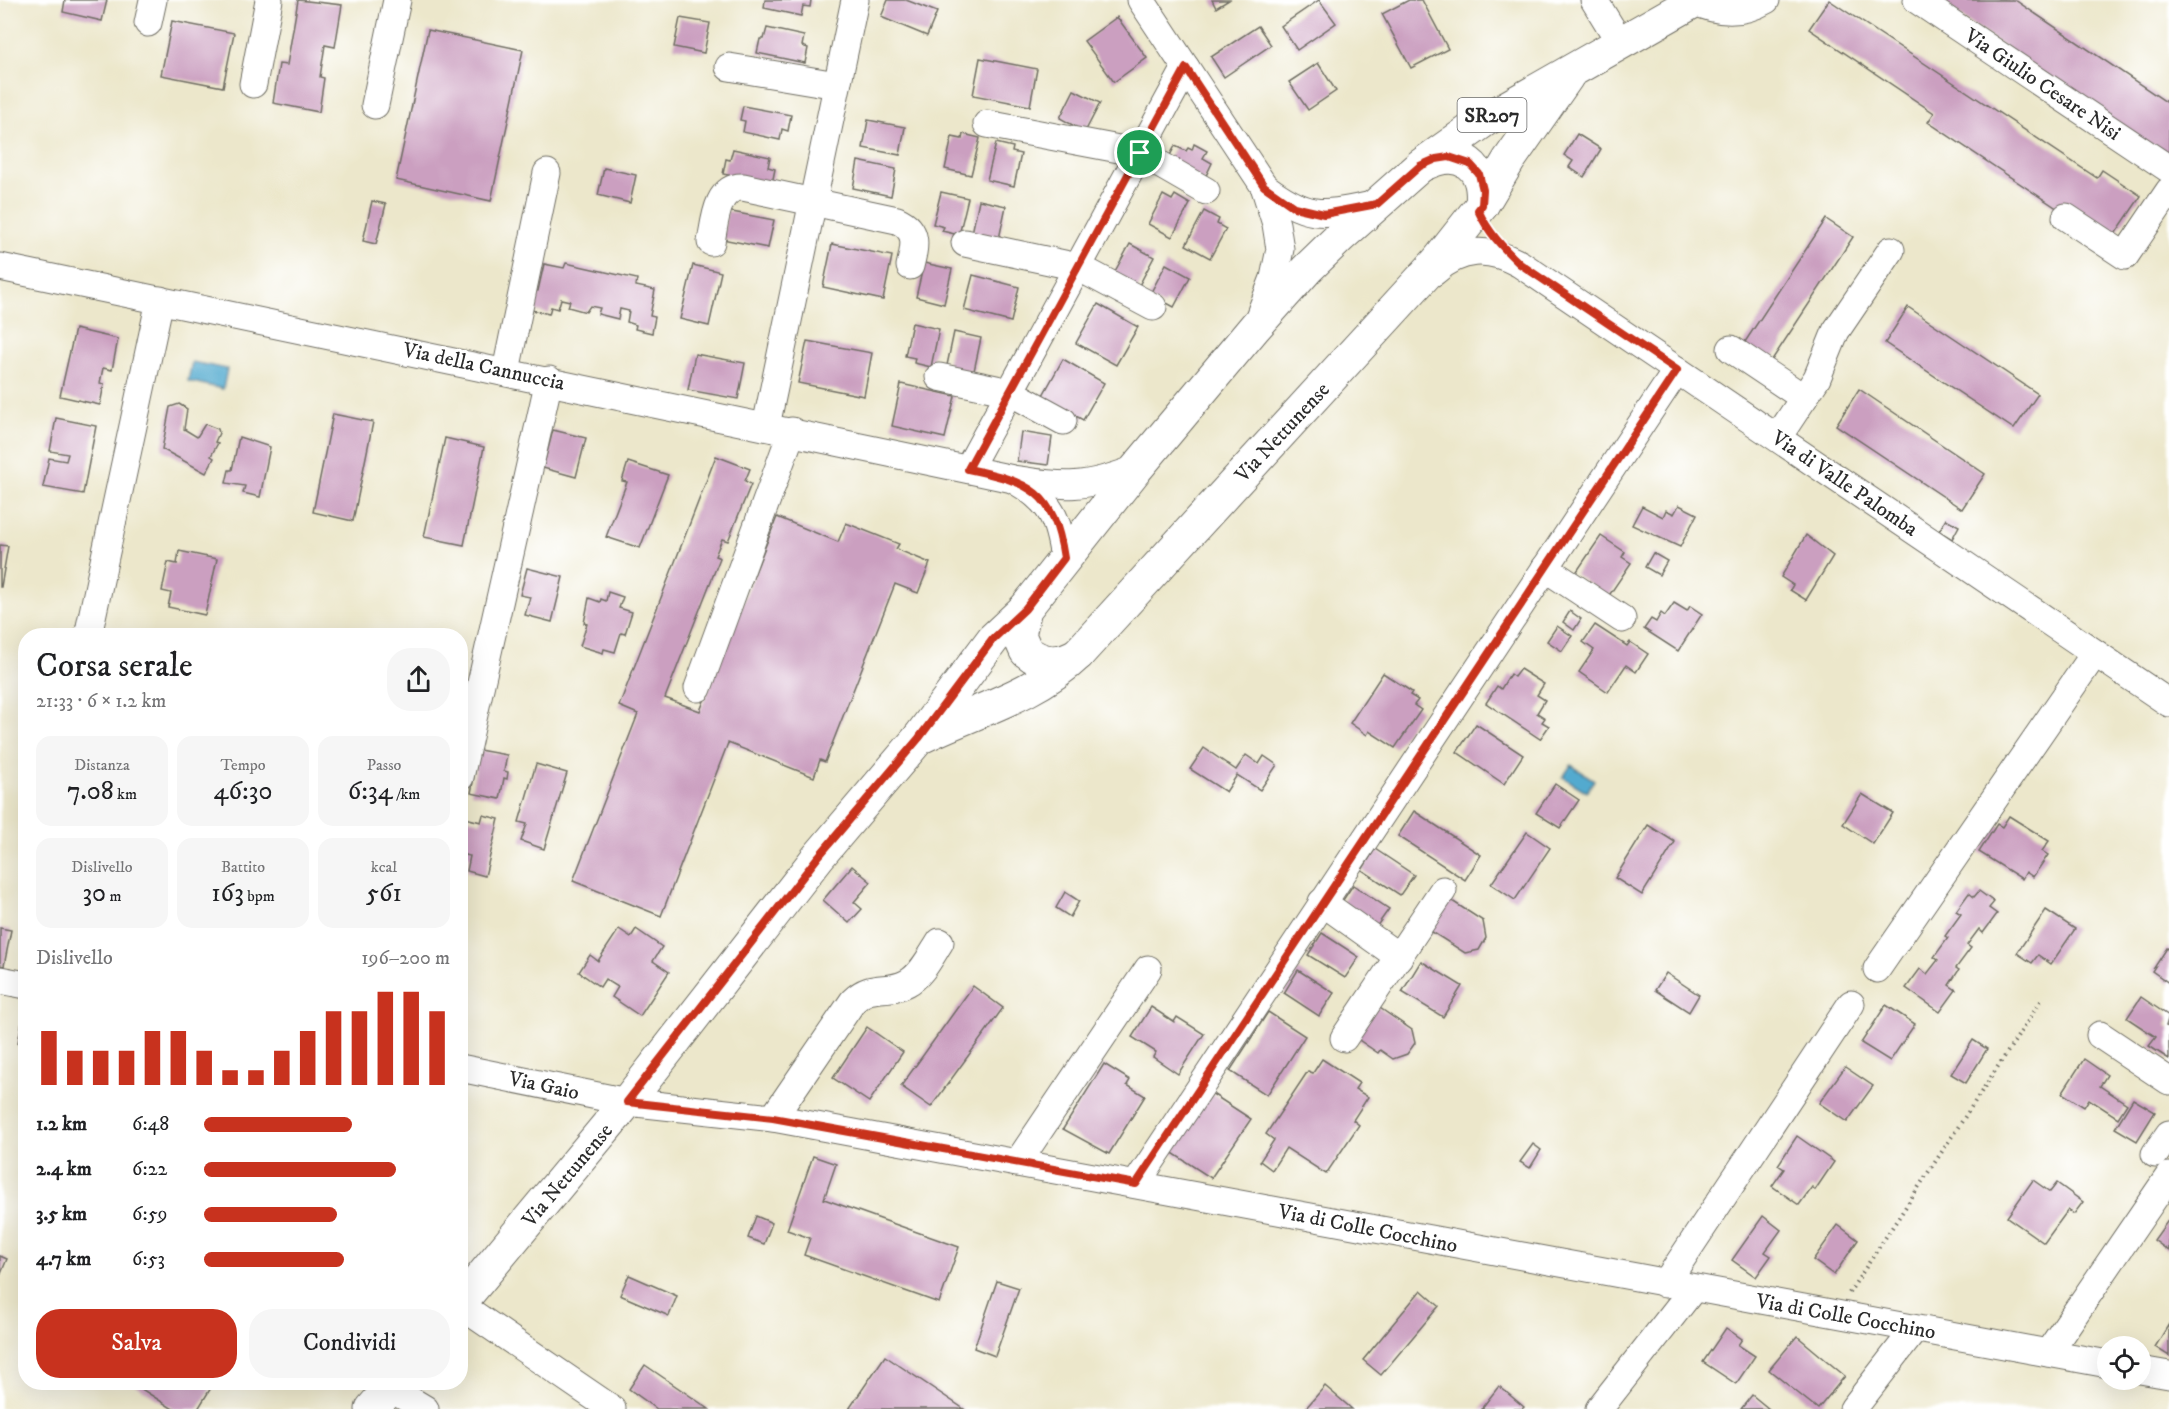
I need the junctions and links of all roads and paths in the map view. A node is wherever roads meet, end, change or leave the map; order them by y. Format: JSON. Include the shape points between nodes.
{"nodes":[{"id":1,"x":269,"y":0,"type":"edge"},
{"id":2,"x":397,"y":0,"type":"edge"},
{"id":3,"x":855,"y":0,"type":"edge"},
{"id":4,"x":1141,"y":0,"type":"edge"},
{"id":5,"x":1594,"y":0,"type":"edge"},
{"id":6,"x":1766,"y":0,"type":"edge"},
{"id":7,"x":1917,"y":0,"type":"edge"},
{"id":8,"x":1695,"y":1,"type":"edge"},
{"id":9,"x":1621,"y":44,"type":"junction"},
{"id":10,"x":729,"y":67,"type":"dead end"},
{"id":11,"x":1186,"y":68,"type":"junction"},
{"id":12,"x":1570,"y":73,"type":"junction"},
{"id":13,"x":253,"y":84,"type":"dead end"},
{"id":14,"x":837,"y":85,"type":"junction"},
{"id":15,"x":375,"y":105,"type":"dead end"},
{"id":16,"x":987,"y":124,"type":"dead end"},
{"id":17,"x":1140,"y":153,"type":"junction"},
{"id":18,"x":1420,"y":166,"type":"junction"},
{"id":19,"x":2169,"y":169,"type":"edge"},
{"id":20,"x":548,"y":173,"type":"dead end"},
{"id":21,"x":1264,"y":186,"type":"junction"},
{"id":22,"x":1206,"y":190,"type":"dead end"},
{"id":23,"x":2169,"y":191,"type":"edge"},
{"id":24,"x":813,"y":202,"type":"junction"},
{"id":25,"x":1377,"y":204,"type":"junction"},
{"id":26,"x":1480,"y":208,"type":"junction"},
{"id":27,"x":2066,"y":217,"type":"dead end"},
{"id":28,"x":711,"y":242,"type":"dead end"},
{"id":29,"x":965,"y":243,"type":"dead end"},
{"id":30,"x":1891,"y":250,"type":"dead end"},
{"id":31,"x":1520,"y":264,"type":"junction"},
{"id":32,"x":910,"y":266,"type":"dead end"},
{"id":33,"x":0,"y":267,"type":"edge"},
{"id":34,"x":1078,"y":267,"type":"junction"},
{"id":35,"x":1407,"y":296,"type":"junction"},
{"id":36,"x":160,"y":300,"type":"junction"},
{"id":37,"x":1153,"y":307,"type":"dead end"},
{"id":38,"x":1255,"y":327,"type":"junction"},
{"id":39,"x":1731,"y":349,"type":"dead end"},
{"id":40,"x":1677,"y":370,"type":"junction"},
{"id":41,"x":507,"y":371,"type":"junction"},
{"id":42,"x":939,"y":377,"type":"dead end"},
{"id":43,"x":549,"y":380,"type":"junction"},
{"id":44,"x":1010,"y":392,"type":"junction"},
{"id":45,"x":1804,"y":398,"type":"junction"},
{"id":46,"x":1063,"y":421,"type":"dead end"},
{"id":47,"x":779,"y":429,"type":"junction"},
{"id":48,"x":1778,"y":437,"type":"junction"},
{"id":49,"x":968,"y":469,"type":"junction"},
{"id":50,"x":1136,"y":469,"type":"junction"},
{"id":51,"x":1013,"y":478,"type":"junction"},
{"id":52,"x":1064,"y":558,"type":"junction"},
{"id":53,"x":1545,"y":568,"type":"junction"},
{"id":54,"x":1025,"y":609,"type":"junction"},
{"id":55,"x":1622,"y":619,"type":"dead end"},
{"id":56,"x":90,"y":628,"type":"edge"},
{"id":57,"x":2095,"y":653,"type":"junction"},
{"id":58,"x":1078,"y":654,"type":"junction"},
{"id":59,"x":698,"y":688,"type":"dead end"},
{"id":60,"x":2169,"y":703,"type":"edge"},
{"id":61,"x":919,"y":738,"type":"junction"},
{"id":62,"x":468,"y":741,"type":"edge"},
{"id":63,"x":1443,"y":890,"type":"dead end"},
{"id":64,"x":1322,"y":902,"type":"junction"},
{"id":65,"x":940,"y":942,"type":"dead end"},
{"id":66,"x":1399,"y":957,"type":"junction"},
{"id":67,"x":1148,"y":969,"type":"dead end"},
{"id":68,"x":1877,"y":969,"type":"dead end"},
{"id":69,"x":0,"y":980,"type":"edge"},
{"id":70,"x":18,"y":983,"type":"edge"},
{"id":71,"x":2043,"y":998,"type":"dead end"},
{"id":72,"x":1851,"y":1004,"type":"dead end"},
{"id":73,"x":2100,"y":1035,"type":"dead end"},
{"id":74,"x":1344,"y":1038,"type":"dead end"},
{"id":75,"x":468,"y":1070,"type":"edge"},
{"id":76,"x":2169,"y":1081,"type":"edge"},
{"id":77,"x":627,"y":1102,"type":"junction"},
{"id":78,"x":773,"y":1118,"type":"junction"},
{"id":79,"x":2164,"y":1155,"type":"edge"},
{"id":80,"x":1018,"y":1162,"type":"junction"},
{"id":81,"x":1136,"y":1184,"type":"junction"},
{"id":82,"x":1665,"y":1284,"type":"junction"},
{"id":83,"x":1693,"y":1288,"type":"junction"},
{"id":84,"x":468,"y":1294,"type":"edge"},
{"id":85,"x":468,"y":1310,"type":"edge"},
{"id":86,"x":1835,"y":1314,"type":"junction"},
{"id":87,"x":1915,"y":1329,"type":"junction"},
{"id":88,"x":2048,"y":1353,"type":"junction"},
{"id":89,"x":2097,"y":1362,"type":"edge"},
{"id":90,"x":2151,"y":1372,"type":"edge"},
{"id":91,"x":2169,"y":1375,"type":"edge"},
{"id":92,"x":385,"y":1393,"type":"edge"},
{"id":93,"x":425,"y":1409,"type":"edge"},
{"id":94,"x":612,"y":1409,"type":"edge"},
{"id":95,"x":1599,"y":1409,"type":"edge"},
{"id":96,"x":1853,"y":1409,"type":"edge"}],
"edges":[{"from":1,"to":13,"type":"street"},
{"from":2,"to":15,"type":"street"},
{"from":3,"to":14,"type":"street"},
{"from":4,"to":11,"type":"street"},
{"from":5,"to":9,"type":"street"},
{"from":6,"to":8,"type":"street","via":[[1735,11],[1715,10]]},
{"from":7,"to":19,"type":"street","name":"Via Giulio Cesare Nisi"},
{"from":8,"to":9,"type":"main road","name":"Via Nettunense","number":"SR207"},
{"from":9,"to":12,"type":"main road","name":"Via Nettunense","number":"SR207"},
{"from":10,"to":14,"type":"street"},
{"from":11,"to":17,"type":"street"},
{"from":11,"to":21,"type":"street"},
{"from":12,"to":18,"type":"main road","name":"Via Nettunense","number":"SR207","via":[[1504,107]]},
{"from":12,"to":26,"type":"main road","name":"Via Nettunense","number":"SR207"},
{"from":14,"to":24,"type":"street"},
{"from":16,"to":17,"type":"street"},
{"from":17,"to":22,"type":"street"},
{"from":17,"to":34,"type":"street"},
{"from":18,"to":25,"type":"main road","name":"Via Nettunense"},
{"from":18,"to":26,"type":"main road","name":"Via Nettunense","number":"SR207","via":[[1443,157],[1470,164],[1482,182]]},
{"from":20,"to":41,"type":"street"},
{"from":21,"to":25,"type":"street","via":[[1289,205],[1316,213]]},
{"from":21,"to":38,"type":"street","via":[[1280,249],[1270,292]]},
{"from":23,"to":27,"type":"street","via":[[2125,256]]},
{"from":24,"to":28,"type":"street","via":[[733,188],[720,201]]},
{"from":24,"to":32,"type":"street","via":[[903,222],[915,238]]},
{"from":24,"to":47,"type":"street"},
{"from":25,"to":38,"type":"main road","name":"Via Nettunense","via":[[1307,269]]},
{"from":26,"to":31,"type":"street","name":"Via di Valle Palomba","via":[[1490,233]]},
{"from":26,"to":35,"type":"main road","name":"Via Nettunense"},
{"from":29,"to":34,"type":"street"},
{"from":30,"to":45,"type":"street","via":[[1836,331],[1823,368]]},
{"from":31,"to":35,"type":"street","name":"Via di Valle Palomba","via":[[1493,252],[1461,254]]},
{"from":31,"to":40,"type":"street","name":"Via di Valle Palomba"},
{"from":33,"to":36,"type":"street","name":"Via della Cannuccia"},
{"from":34,"to":37,"type":"street"},
{"from":34,"to":44,"type":"street"},
{"from":35,"to":58,"type":"main road","name":"Via Nettunense"},
{"from":36,"to":41,"type":"street","name":"Via della Cannuccia"},
{"from":36,"to":56,"type":"street"},
{"from":38,"to":50,"type":"main road","name":"Via Nettunense"},
{"from":39,"to":45,"type":"street"},
{"from":40,"to":48,"type":"street","name":"Via di Valle Palomba"},
{"from":40,"to":53,"type":"street"},
{"from":41,"to":43,"type":"street","name":"Via della Cannuccia"},
{"from":42,"to":44,"type":"street"},
{"from":43,"to":47,"type":"street","name":"Via della Cannuccia"},
{"from":43,"to":62,"type":"street"},
{"from":44,"to":46,"type":"street"},
{"from":44,"to":49,"type":"street"},
{"from":45,"to":48,"type":"street"},
{"from":47,"to":49,"type":"street","name":"Via della Cannuccia"},
{"from":47,"to":59,"type":"street"},
{"from":48,"to":57,"type":"street","name":"Via di Valle Palomba"},
{"from":49,"to":51,"type":"street","name":"Via della Cannuccia"},
{"from":50,"to":51,"type":"street","name":"Via della Cannuccia","via":[[1081,486]]},
{"from":50,"to":52,"type":"main road","name":"Via Nettunense"},
{"from":51,"to":52,"type":"street","name":"Via della Cannuccia","via":[[1049,506],[1059,526]]},
{"from":52,"to":54,"type":"main road","name":"Via Nettunense"},
{"from":53,"to":55,"type":"street"},
{"from":53,"to":64,"type":"street"},
{"from":54,"to":58,"type":"main road","name":"Via Nettunense","via":[[1019,635],[1026,651],[1050,662]]},
{"from":54,"to":61,"type":"main road","name":"Via Nettunense","via":[[993,639]]},
{"from":57,"to":60,"type":"street","name":"Via di Valle Palomba"},
{"from":57,"to":68,"type":"street"},
{"from":58,"to":61,"type":"main road","name":"Via Nettunense","via":[[1032,690]]},
{"from":61,"to":77,"type":"main road","name":"Via Nettunense","via":[[818,857]]},
{"from":63,"to":66,"type":"street"},
{"from":64,"to":66,"type":"street"},
{"from":64,"to":81,"type":"street"},
{"from":65,"to":78,"type":"street","via":[[910,982],[873,988],[859,995]]},
{"from":66,"to":74,"type":"street"},
{"from":67,"to":80,"type":"street"},
{"from":69,"to":70,"type":"street"},
{"from":71,"to":86,"type":"path"},
{"from":72,"to":82,"type":"street"},
{"from":73,"to":76,"type":"street"},
{"from":75,"to":77,"type":"street","name":"Via Gaio"},
{"from":77,"to":78,"type":"street","name":"Via di Colle Cocchino"},
{"from":77,"to":84,"type":"main road","name":"Via Nettunense"},
{"from":78,"to":80,"type":"street","name":"Via di Colle Cocchino"},
{"from":79,"to":88,"type":"street"},
{"from":80,"to":81,"type":"street","name":"Via di Colle Cocchino"},
{"from":81,"to":82,"type":"street","name":"Via di Colle Cocchino"},
{"from":82,"to":83,"type":"street","name":"Via di Colle Cocchino"},
{"from":83,"to":86,"type":"street","name":"Via di Colle Cocchino"},
{"from":83,"to":95,"type":"street"},
{"from":85,"to":94,"type":"street"},
{"from":86,"to":87,"type":"street","name":"Via di Colle Cocchino"},
{"from":87,"to":88,"type":"street","name":"Via di Colle Cocchino"},
{"from":87,"to":96,"type":"street"},
{"from":88,"to":89,"type":"street","name":"Via di Colle Cocchino"},
{"from":90,"to":91,"type":"street"},
{"from":92,"to":93,"type":"street"}]}
